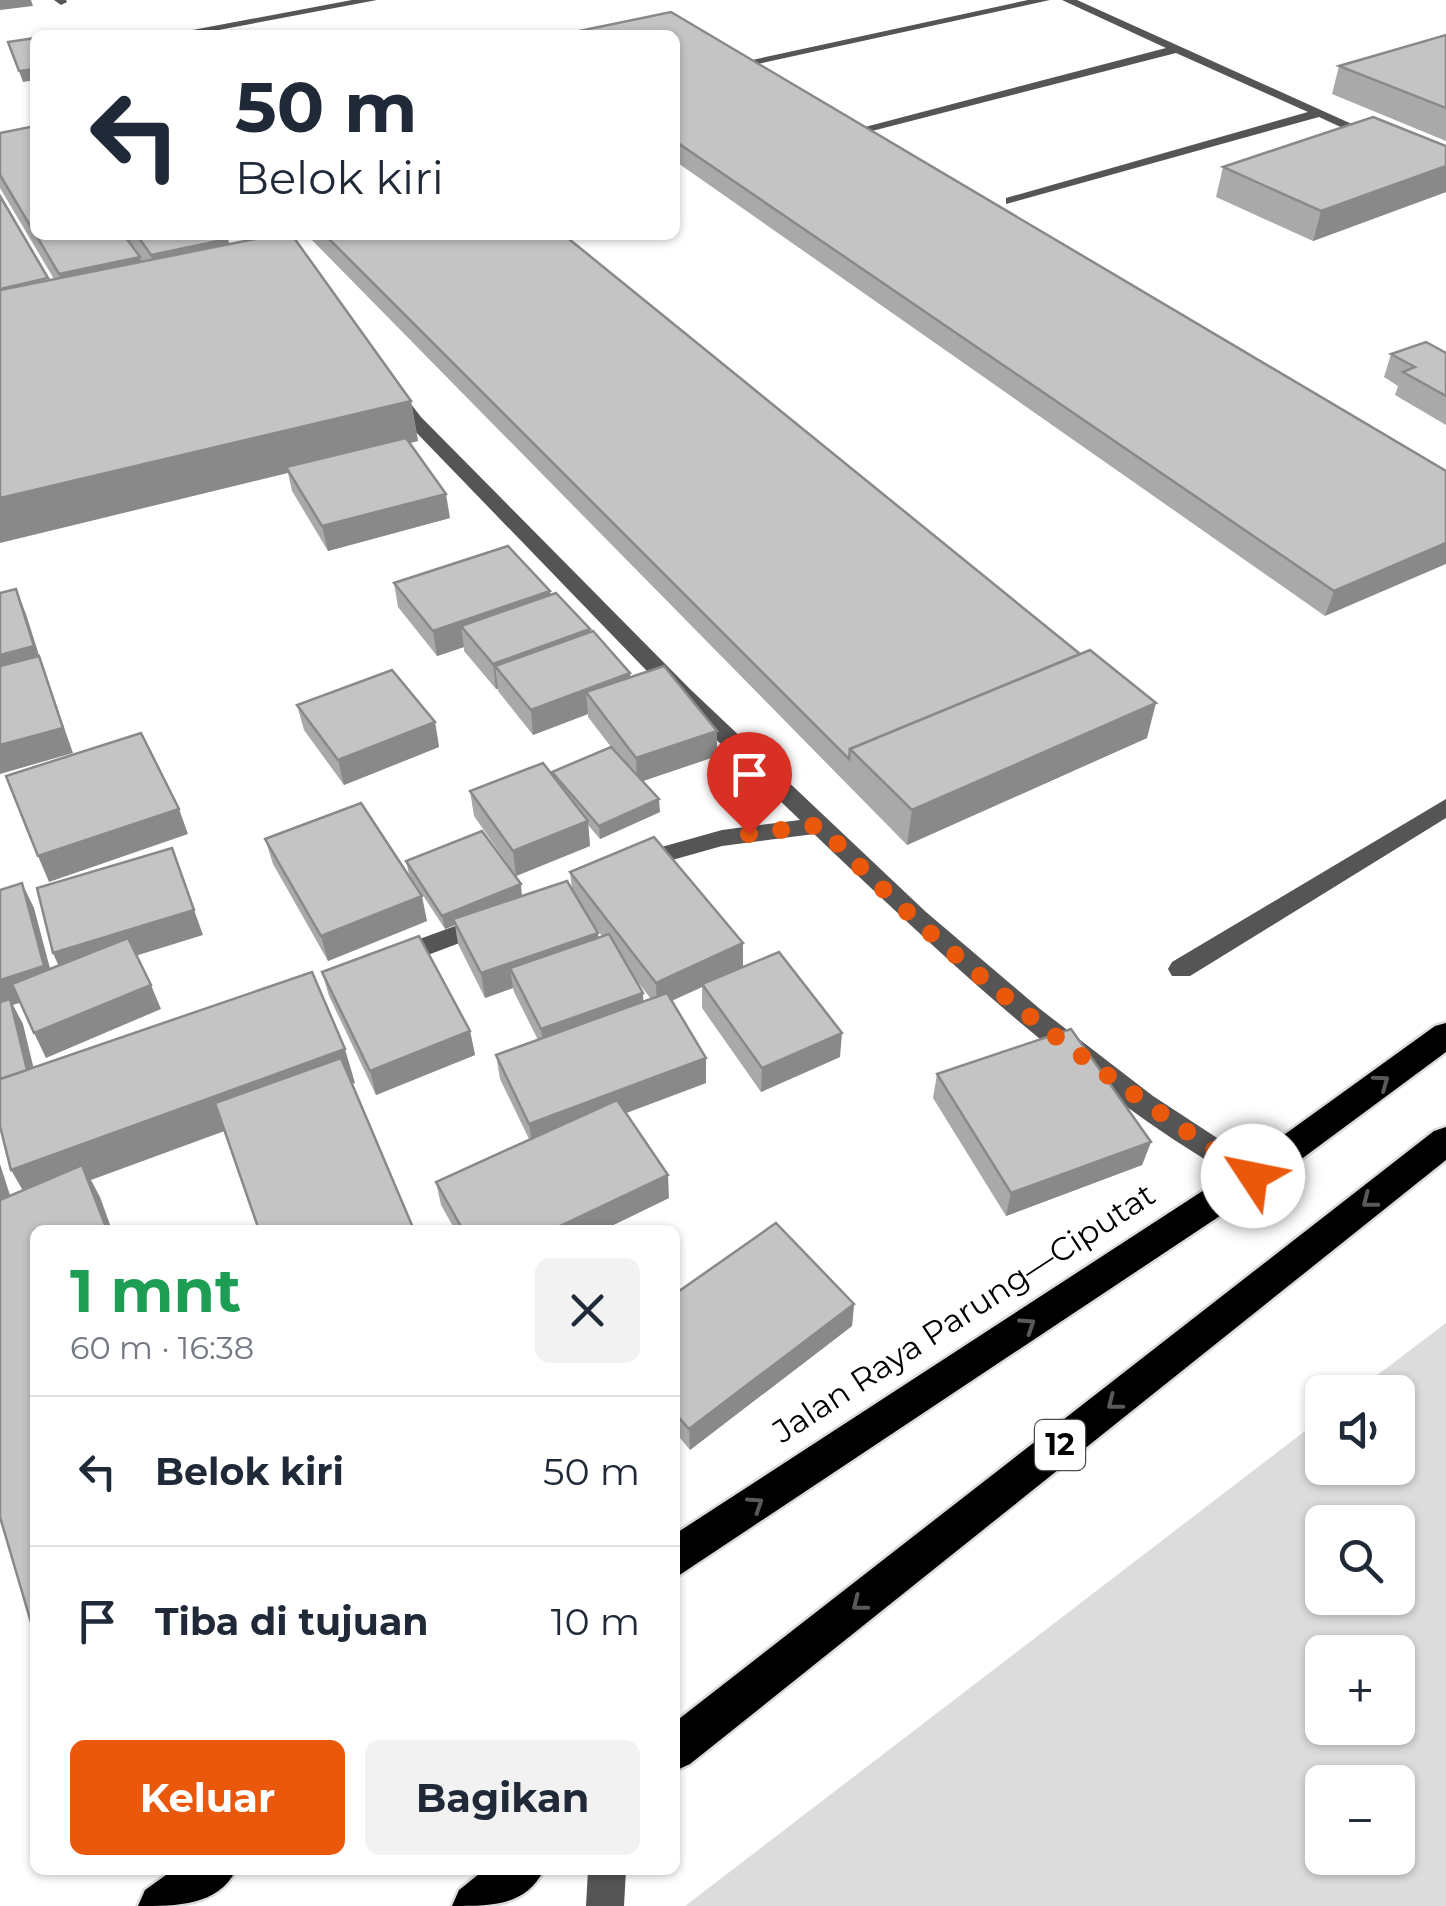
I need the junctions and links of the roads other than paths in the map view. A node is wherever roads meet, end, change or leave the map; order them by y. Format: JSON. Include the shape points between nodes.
{"nodes":[{"id":1,"x":371,"y":0,"type":"edge"},
{"id":2,"x":1044,"y":0,"type":"edge"},
{"id":3,"x":1068,"y":0,"type":"edge"},
{"id":4,"x":200,"y":30,"type":"edge"},
{"id":5,"x":1178,"y":49,"type":"junction"},
{"id":6,"x":758,"y":60,"type":"edge"},
{"id":7,"x":1320,"y":114,"type":"junction"},
{"id":8,"x":872,"y":127,"type":"edge"},
{"id":9,"x":1392,"y":146,"type":"edge"},
{"id":10,"x":1011,"y":202,"type":"dead end"},
{"id":11,"x":382,"y":377,"type":"edge"},
{"id":12,"x":1446,"y":808,"type":"edge"},
{"id":13,"x":820,"y":825,"type":"junction"},
{"id":14,"x":609,"y":874,"type":"edge"},
{"id":15,"x":517,"y":912,"type":"edge"},
{"id":16,"x":372,"y":966,"type":"edge"},
{"id":17,"x":1181,"y":970,"type":"dead end"},
{"id":18,"x":1446,"y":1035,"type":"edge"},
{"id":19,"x":1446,"y":1141,"type":"edge"},
{"id":20,"x":1253,"y":1176,"type":"junction"},
{"id":21,"x":680,"y":1555,"type":"edge"},
{"id":22,"x":680,"y":1745,"type":"edge"},
{"id":23,"x":206,"y":1875,"type":"edge"},
{"id":24,"x":515,"y":1875,"type":"edge"},
{"id":25,"x":607,"y":1875,"type":"edge"},
{"id":26,"x":162,"y":1906,"type":"edge"},
{"id":27,"x":475,"y":1906,"type":"edge"},
{"id":28,"x":605,"y":1906,"type":"edge"}],
"edges":[{"from":1,"to":4,"type":"street"},
{"from":2,"to":6,"type":"street"},
{"from":3,"to":5,"type":"street"},
{"from":5,"to":7,"type":"street"},
{"from":5,"to":8,"type":"street"},
{"from":7,"to":9,"type":"street"},
{"from":7,"to":10,"type":"street"},
{"from":11,"to":13,"type":"street","via":[[415,421]]},
{"from":12,"to":17,"type":"street"},
{"from":13,"to":14,"type":"street","via":[[691,845]]},
{"from":13,"to":20,"type":"street","via":[[1030,1016],[1143,1104]]},
{"from":15,"to":16,"type":"street"},
{"from":20,"to":18,"type":"highway","name":"Jalan Raya Parung—Ciputat","one_way":true},
{"from":19,"to":22,"type":"highway","number":"12","one_way":true},
{"from":21,"to":20,"type":"highway","name":"Jalan Raya Parung—Ciputat","one_way":true},
{"from":23,"to":26,"type":"highway"},
{"from":24,"to":27,"type":"highway"},
{"from":25,"to":28,"type":"street"}]}
